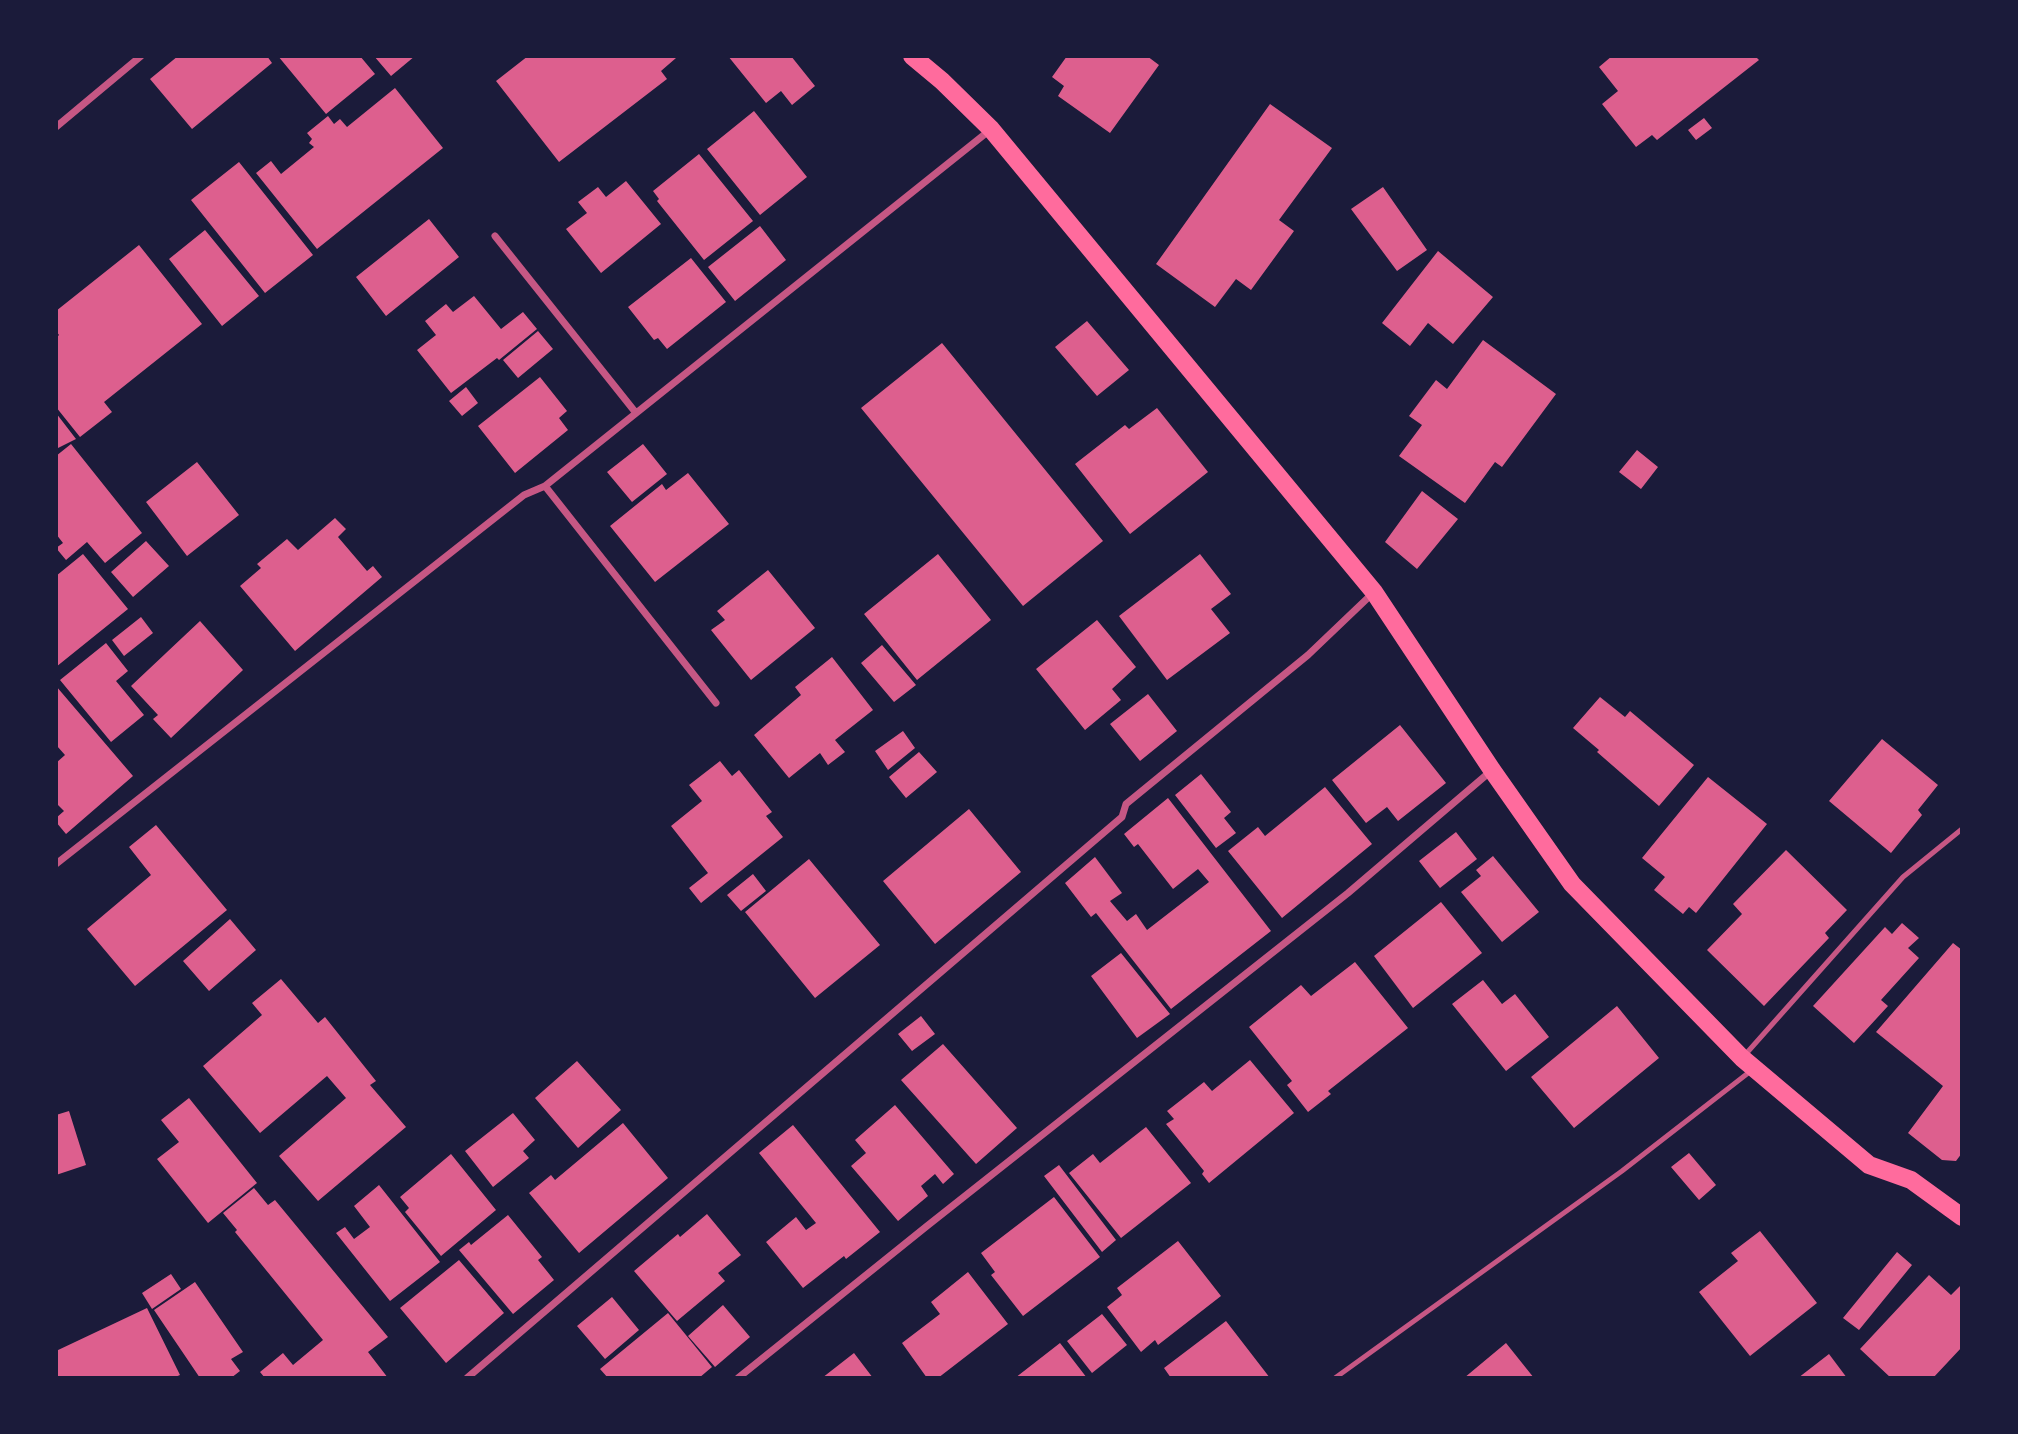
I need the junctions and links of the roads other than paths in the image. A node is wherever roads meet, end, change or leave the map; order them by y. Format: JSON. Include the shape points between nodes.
{"nodes":[{"id":1,"x":141,"y":56,"type":"edge"},
{"id":2,"x":912,"y":56,"type":"edge"},
{"id":3,"x":56,"y":127,"type":"edge"},
{"id":4,"x":991,"y":129,"type":"junction"},
{"id":5,"x":495,"y":236,"type":"dead end"},
{"id":6,"x":636,"y":413,"type":"junction"},
{"id":7,"x":545,"y":486,"type":"junction"},
{"id":8,"x":1374,"y":592,"type":"junction"},
{"id":9,"x":716,"y":703,"type":"dead end"},
{"id":10,"x":1492,"y":771,"type":"junction"},
{"id":11,"x":1962,"y":829,"type":"edge"},
{"id":12,"x":56,"y":864,"type":"edge"},
{"id":13,"x":1748,"y":1063,"type":"junction"},
{"id":14,"x":1962,"y":1217,"type":"edge"},
{"id":15,"x":467,"y":1378,"type":"edge"},
{"id":16,"x":738,"y":1378,"type":"edge"},
{"id":17,"x":1335,"y":1378,"type":"edge"}],
"edges":[{"from":1,"to":3,"type":"street"},
{"from":2,"to":4,"type":"main road"},
{"from":4,"to":6,"type":"street"},
{"from":4,"to":8,"type":"main road"},
{"from":5,"to":6,"type":"street"},
{"from":6,"to":7,"type":"street"},
{"from":7,"to":9,"type":"street"},
{"from":7,"to":12,"type":"street","via":[[524,495]]},
{"from":8,"to":10,"type":"main road"},
{"from":8,"to":15,"type":"street","via":[[1308,655],[1126,804],[1122,817]]},
{"from":10,"to":13,"type":"main road","via":[[1572,884]]},
{"from":10,"to":16,"type":"street","via":[[1348,893]]},
{"from":11,"to":13,"type":"lane","via":[[1903,877]]},
{"from":13,"to":14,"type":"main road","via":[[1869,1165],[1911,1180]]},
{"from":13,"to":17,"type":"lane","via":[[1622,1171]]}]}
